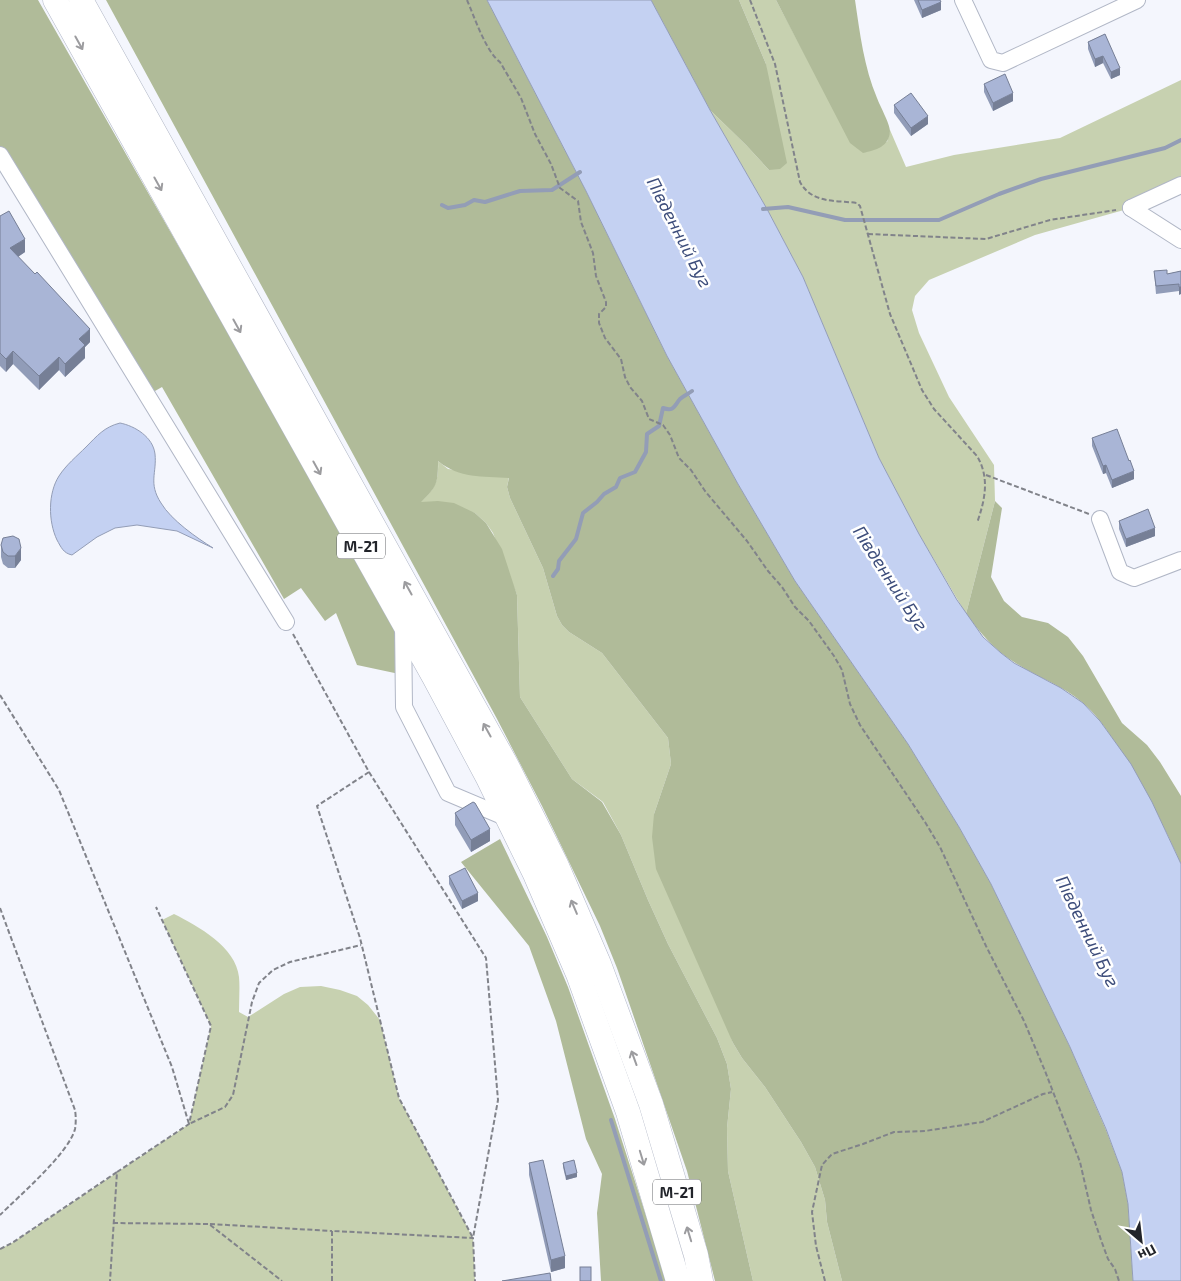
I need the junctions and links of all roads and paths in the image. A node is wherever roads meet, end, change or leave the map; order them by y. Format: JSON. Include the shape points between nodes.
{"nodes":[{"id":1,"x":55,"y":0,"type":"edge"},
{"id":2,"x":81,"y":0,"type":"edge"},
{"id":3,"x":467,"y":0,"type":"edge"},
{"id":4,"x":750,"y":0,"type":"edge"},
{"id":5,"x":963,"y":0,"type":"edge"},
{"id":6,"x":1137,"y":0,"type":"edge"},
{"id":7,"x":0,"y":155,"type":"edge"},
{"id":8,"x":1181,"y":185,"type":"edge"},
{"id":9,"x":1131,"y":208,"type":"junction"},
{"id":10,"x":868,"y":234,"type":"junction"},
{"id":11,"x":1181,"y":240,"type":"edge"},
{"id":12,"x":984,"y":474,"type":"junction"},
{"id":13,"x":1100,"y":519,"type":"joint"},
{"id":14,"x":977,"y":523,"type":"dead end"},
{"id":15,"x":1181,"y":560,"type":"edge"},
{"id":16,"x":286,"y":622,"type":"joint"},
{"id":17,"x":403,"y":622,"type":"junction"},
{"id":18,"x":0,"y":694,"type":"edge"},
{"id":19,"x":497,"y":771,"type":"junction"},
{"id":20,"x":369,"y":772,"type":"junction"},
{"id":21,"x":507,"y":818,"type":"junction"},
{"id":22,"x":156,"y":906,"type":"dead end"},
{"id":23,"x":0,"y":908,"type":"edge"},
{"id":24,"x":361,"y":946,"type":"junction"},
{"id":25,"x":1053,"y":1092,"type":"junction"},
{"id":26,"x":189,"y":1124,"type":"junction"},
{"id":27,"x":117,"y":1172,"type":"junction"},
{"id":28,"x":0,"y":1215,"type":"edge"},
{"id":29,"x":114,"y":1223,"type":"junction"},
{"id":30,"x":209,"y":1224,"type":"junction"},
{"id":31,"x":332,"y":1231,"type":"junction"},
{"id":32,"x":473,"y":1238,"type":"junction"},
{"id":33,"x":0,"y":1249,"type":"edge"},
{"id":34,"x":110,"y":1281,"type":"edge"},
{"id":35,"x":282,"y":1281,"type":"edge"},
{"id":36,"x":332,"y":1281,"type":"edge"},
{"id":37,"x":475,"y":1281,"type":"edge"},
{"id":38,"x":678,"y":1281,"type":"edge"},
{"id":39,"x":701,"y":1281,"type":"edge"},
{"id":40,"x":825,"y":1281,"type":"edge"},
{"id":41,"x":1119,"y":1281,"type":"edge"}],
"edges":[{"from":1,"to":17,"type":"highway","number":"М-21","one_way":true},
{"from":19,"to":2,"type":"highway","number":"М-21","one_way":true},
{"from":3,"to":25,"type":"path","via":[[489,49],[521,98],[560,188],[578,201],[581,222],[606,302],[606,307],[599,314],[600,328],[621,358],[630,387],[642,401],[649,418],[662,425],[670,435],[679,458],[834,656],[842,670],[850,704],[860,725],[940,847],[1024,1021]]},
{"from":4,"to":10,"type":"path","via":[[775,64],[800,182],[805,192],[822,199],[857,203]]},
{"from":5,"to":6,"type":"street","via":[[992,60],[1003,63]]},
{"from":7,"to":16,"type":"street"},
{"from":8,"to":9,"type":"street"},
{"from":9,"to":10,"type":"path","via":[[1050,220],[986,239]]},
{"from":9,"to":11,"type":"street"},
{"from":10,"to":12,"type":"path","via":[[890,314],[922,390],[934,409],[977,456]]},
{"from":12,"to":13,"type":"path"},
{"from":12,"to":14,"type":"path","via":[[986,490]]},
{"from":13,"to":15,"type":"street","via":[[1120,572],[1134,578]]},
{"from":16,"to":20,"type":"path"},
{"from":17,"to":19,"type":"highway","number":"М-21"},
{"from":17,"to":21,"type":"street","via":[[404,707],[448,793]]},
{"from":18,"to":26,"type":"path","via":[[60,790],[172,1067]]},
{"from":19,"to":21,"type":"highway","number":"М-21"},
{"from":39,"to":19,"type":"highway","number":"М-21","one_way":true,"via":[[651,1104],[595,955],[556,864]]},
{"from":20,"to":24,"type":"path","via":[[318,806]]},
{"from":20,"to":32,"type":"path","via":[[486,958],[498,1100]]},
{"from":21,"to":38,"type":"highway","number":"М-21","one_way":true,"via":[[578,974],[628,1112]]},
{"from":22,"to":26,"type":"path","via":[[211,1026]]},
{"from":23,"to":28,"type":"path","via":[[76,1119],[66,1148]]},
{"from":24,"to":26,"type":"path","via":[[290,962],[273,970],[259,984],[252,1002],[233,1095],[225,1107]]},
{"from":24,"to":32,"type":"path","via":[[399,1098]]},
{"from":25,"to":40,"type":"path","via":[[982,1122],[925,1131],[894,1132],[832,1154],[822,1165],[812,1212]]},
{"from":25,"to":41,"type":"path","via":[[1080,1162],[1091,1210],[1108,1259]]},
{"from":26,"to":27,"type":"path"},
{"from":27,"to":29,"type":"path"},
{"from":27,"to":33,"type":"path"},
{"from":29,"to":30,"type":"path"},
{"from":29,"to":34,"type":"path"},
{"from":30,"to":31,"type":"path"},
{"from":30,"to":35,"type":"path"},
{"from":31,"to":32,"type":"path"},
{"from":31,"to":36,"type":"path"},
{"from":32,"to":37,"type":"path"}]}
